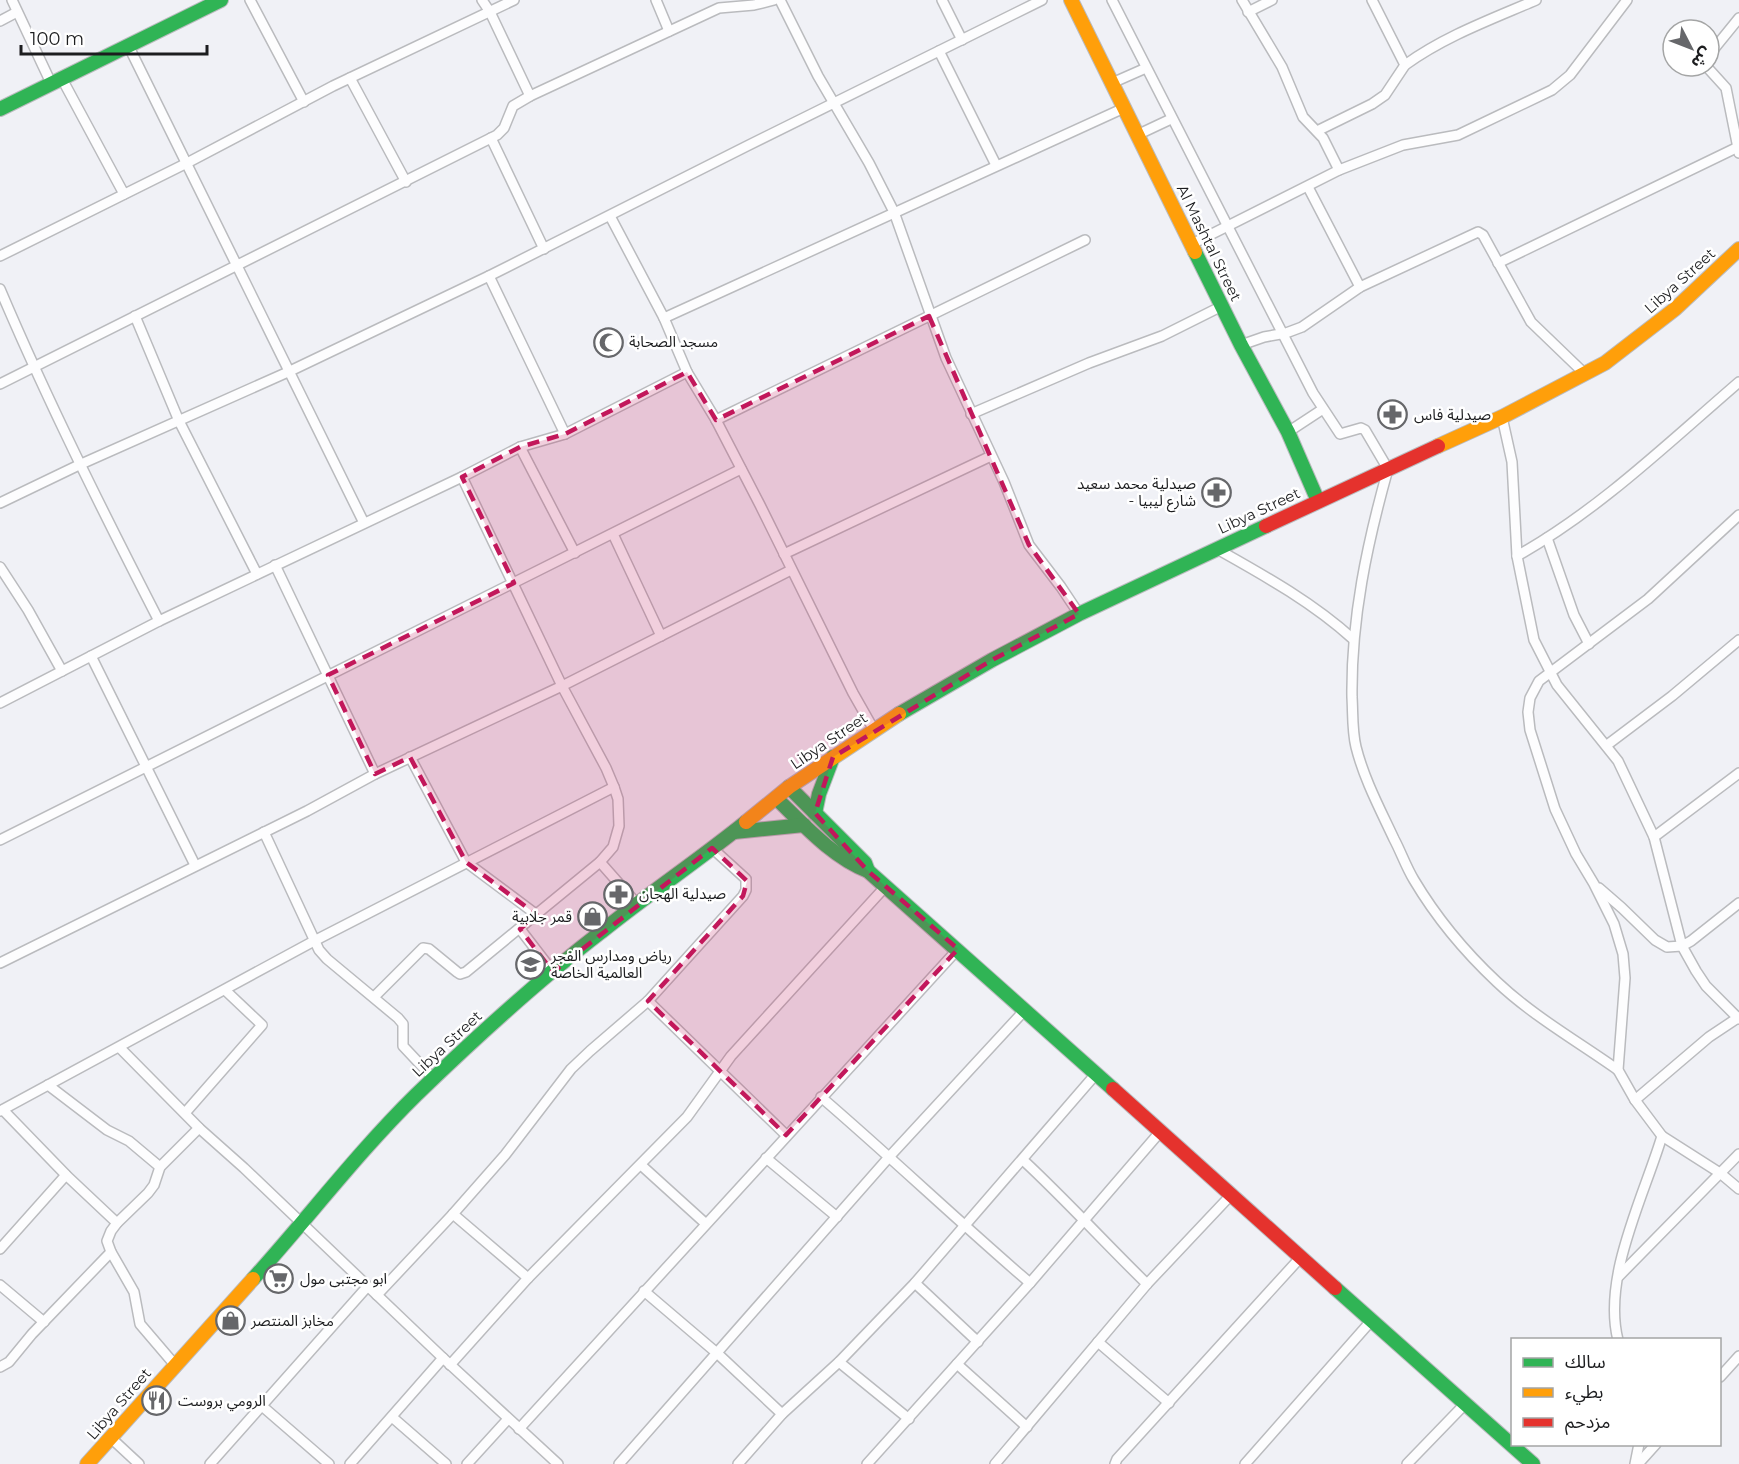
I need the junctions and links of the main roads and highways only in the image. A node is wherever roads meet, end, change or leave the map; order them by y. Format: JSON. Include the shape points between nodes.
{"nodes":[{"id":1,"x":221,"y":0,"type":"edge"},
{"id":2,"x":1071,"y":0,"type":"edge"},
{"id":3,"x":0,"y":109,"type":"edge"},
{"id":4,"x":1739,"y":249,"type":"edge"},
{"id":5,"x":1318,"y":501,"type":"junction"},
{"id":6,"x":833,"y":757,"type":"junction"},
{"id":7,"x":789,"y":787,"type":"junction"},
{"id":8,"x":776,"y":798,"type":"junction"},
{"id":9,"x":814,"y":813,"type":"junction"},
{"id":10,"x":804,"y":825,"type":"junction"},
{"id":11,"x":734,"y":832,"type":"junction"},
{"id":12,"x":868,"y":871,"type":"junction"},
{"id":13,"x":1511,"y":1445,"type":"edge"},
{"id":14,"x":1513,"y":1446,"type":"edge"},
{"id":15,"x":87,"y":1464,"type":"edge"},
{"id":16,"x":1533,"y":1464,"type":"edge"}],
"edges":[{"from":1,"to":3,"type":"main road"},
{"from":2,"to":5,"type":"main road","name":"Al Mashtal Street","via":[[1288,432]]},
{"from":4,"to":5,"type":"main road","name":"Libya Street","via":[[1650,330],[1605,363],[1502,417]]},
{"from":5,"to":6,"type":"main road","name":"Libya Street","via":[[1079,614],[992,660]]},
{"from":6,"to":7,"type":"main road","name":"Libya Street"},
{"from":6,"to":9,"type":"main road"},
{"from":7,"to":8,"type":"main road","name":"Libya Street"},
{"from":7,"to":9,"type":"main road"},
{"from":8,"to":10,"type":"main road"},
{"from":8,"to":11,"type":"main road","name":"Libya Street"},
{"from":9,"to":12,"type":"main road","via":[[865,863]]},
{"from":10,"to":11,"type":"main road"},
{"from":10,"to":12,"type":"main road","via":[[859,869]]},
{"from":11,"to":15,"type":"main road","name":"Libya Street","via":[[600,932],[433,1078],[357,1157]]},
{"from":12,"to":13,"type":"main road"},
{"from":14,"to":16,"type":"main road"}]}
